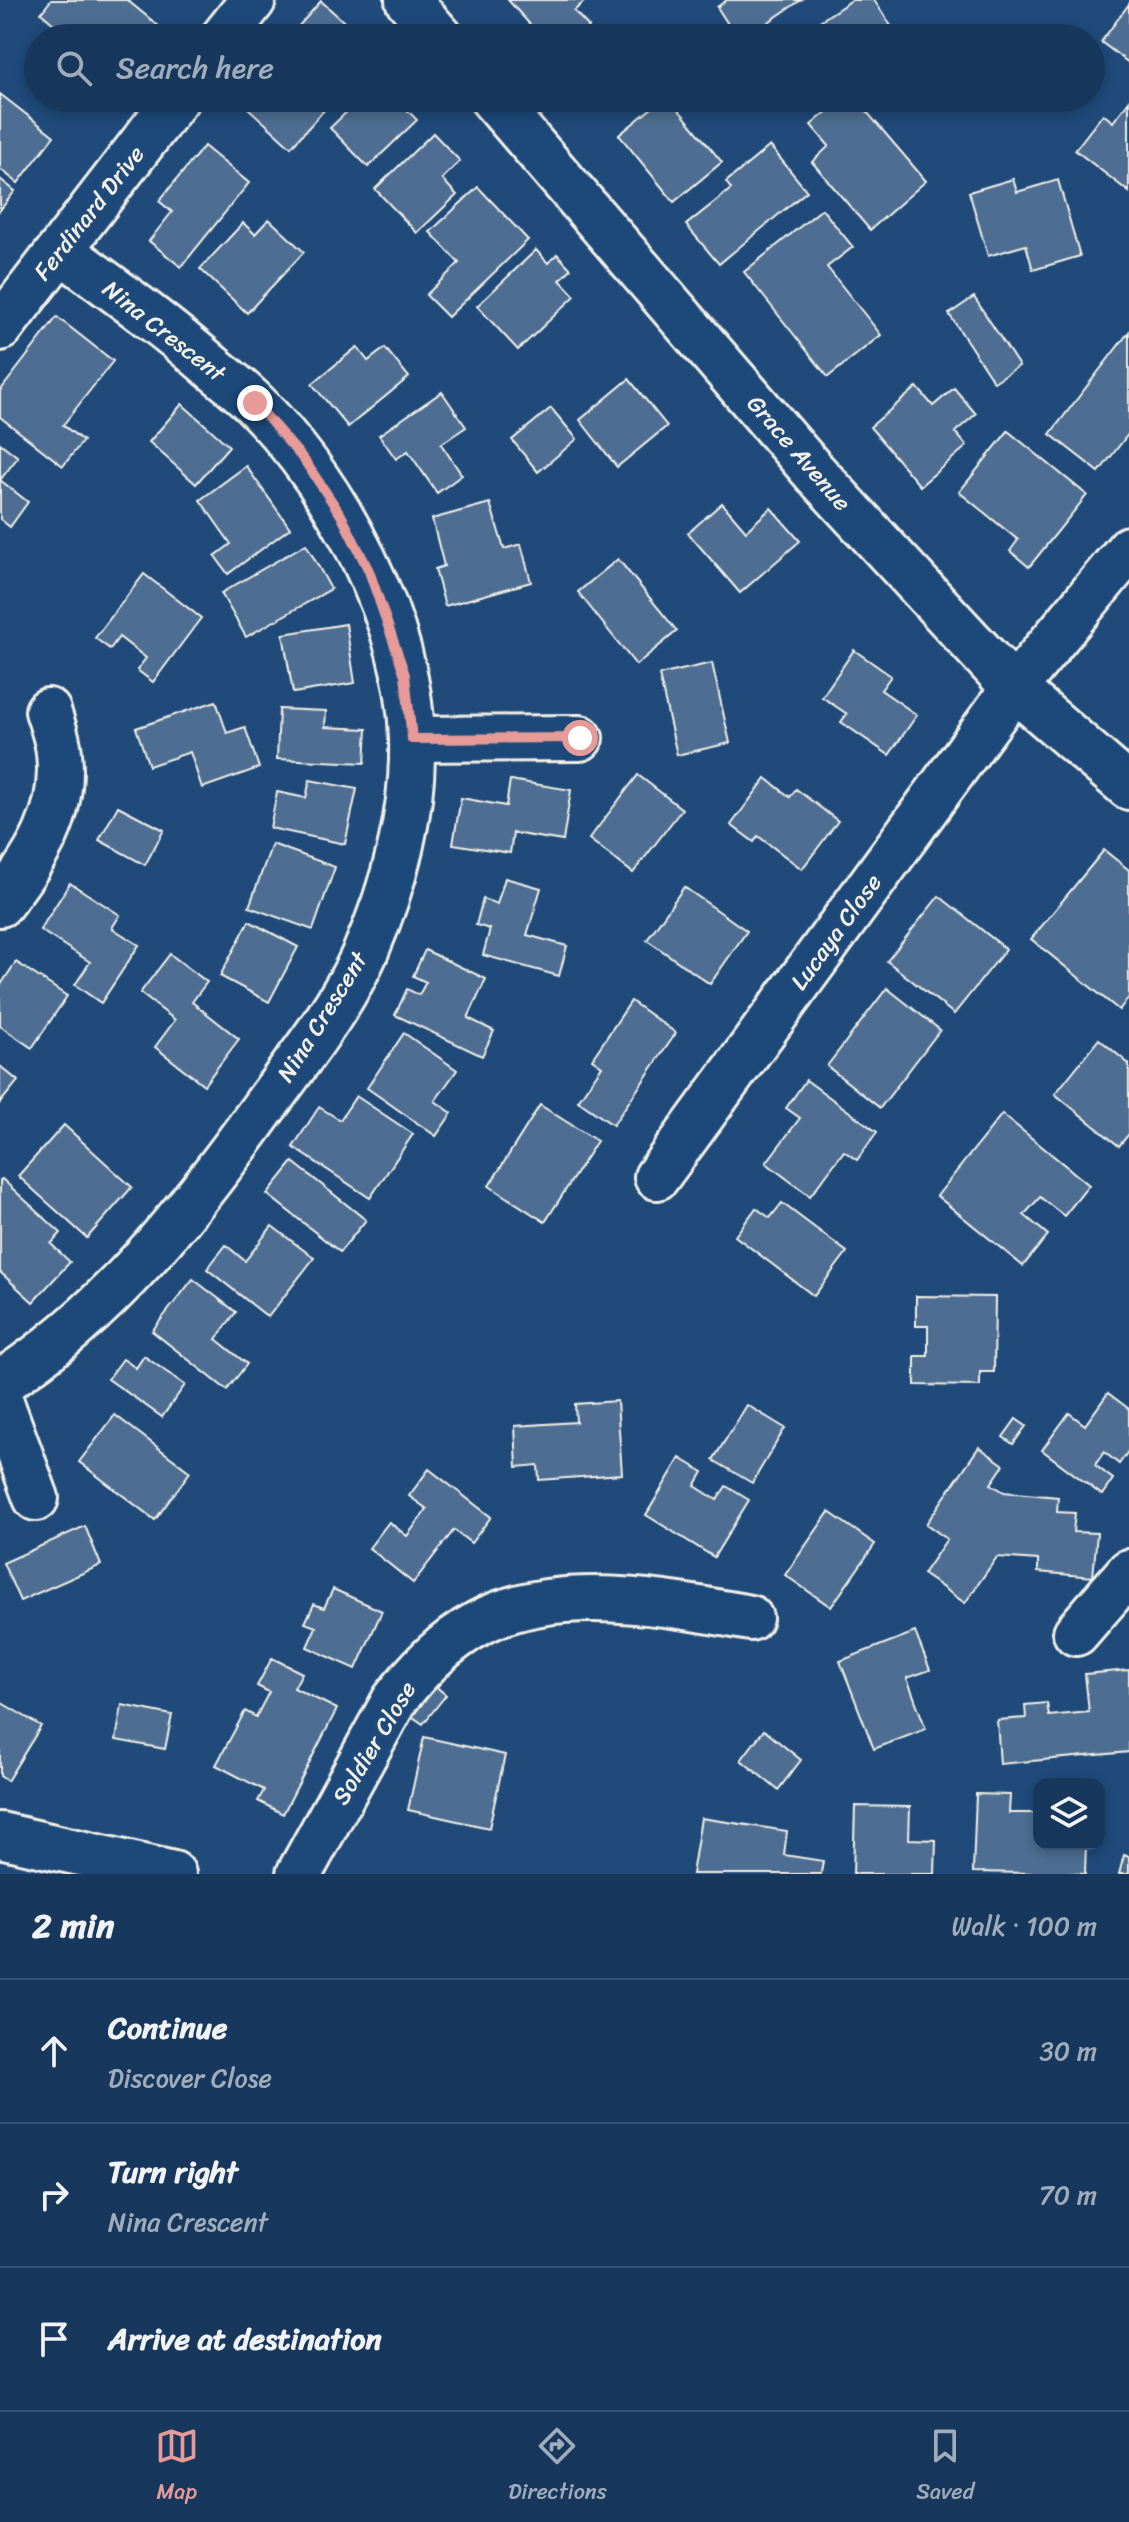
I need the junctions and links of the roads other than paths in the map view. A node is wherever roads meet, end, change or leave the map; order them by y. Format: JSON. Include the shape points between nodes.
{"nodes":[{"id":1,"x":253,"y":0,"type":"edge"},
{"id":2,"x":408,"y":0,"type":"edge"},
{"id":3,"x":234,"y":24,"type":"edge"},
{"id":4,"x":429,"y":24,"type":"edge"},
{"id":5,"x":166,"y":112,"type":"edge"},
{"id":6,"x":504,"y":112,"type":"edge"},
{"id":7,"x":60,"y":250,"type":"junction"},
{"id":8,"x":0,"y":328,"type":"edge"},
{"id":9,"x":1129,"y":549,"type":"edge"},
{"id":10,"x":1014,"y":688,"type":"junction"},
{"id":11,"x":48,"y":711,"type":"dead end"},
{"id":12,"x":580,"y":738,"type":"dead end"},
{"id":13,"x":412,"y":739,"type":"junction"},
{"id":14,"x":1129,"y":787,"type":"edge"},
{"id":15,"x":0,"y":904,"type":"edge"},
{"id":16,"x":657,"y":1177,"type":"dead end"},
{"id":17,"x":0,"y":1383,"type":"edge"},
{"id":18,"x":0,"y":1400,"type":"edge"},
{"id":19,"x":36,"y":1498,"type":"dead end"},
{"id":20,"x":1129,"y":1572,"type":"edge"},
{"id":21,"x":750,"y":1618,"type":"dead end"},
{"id":22,"x":1076,"y":1633,"type":"dead end"},
{"id":23,"x":0,"y":1835,"type":"edge"},
{"id":24,"x":173,"y":1874,"type":"edge"},
{"id":25,"x":299,"y":1874,"type":"edge"}],
"edges":[{"from":1,"to":3,"type":"street"},
{"from":2,"to":4,"type":"street"},
{"from":5,"to":7,"type":"street","name":"Ferdinard Drive"},
{"from":6,"to":10,"type":"street","name":"Grace Avenue","via":[[814,472]]},
{"from":7,"to":8,"type":"street","name":"Ferdinard Drive"},
{"from":7,"to":13,"type":"street","name":"Nina Crescent","via":[[169,330],[255,403],[304,460],[341,515],[369,571],[405,675]]},
{"from":9,"to":10,"type":"street","name":"Lucaya Close"},
{"from":10,"to":14,"type":"street","name":"Grace Avenue"},
{"from":10,"to":16,"type":"street","name":"Lucaya Close"},
{"from":11,"to":15,"type":"street","via":[[59,750],[58,803],[37,850]]},
{"from":12,"to":13,"type":"street"},
{"from":13,"to":17,"type":"street","name":"Nina Crescent","via":[[407,812],[391,885],[364,955],[331,1012],[205,1188],[112,1294],[66,1336]]},
{"from":18,"to":19,"type":"street"},
{"from":20,"to":22,"type":"street"},
{"from":21,"to":25,"type":"street","name":"Soldier Close","via":[[643,1601],[587,1599],[533,1604],[482,1621],[436,1653],[394,1701]]},
{"from":23,"to":24,"type":"street"}]}
